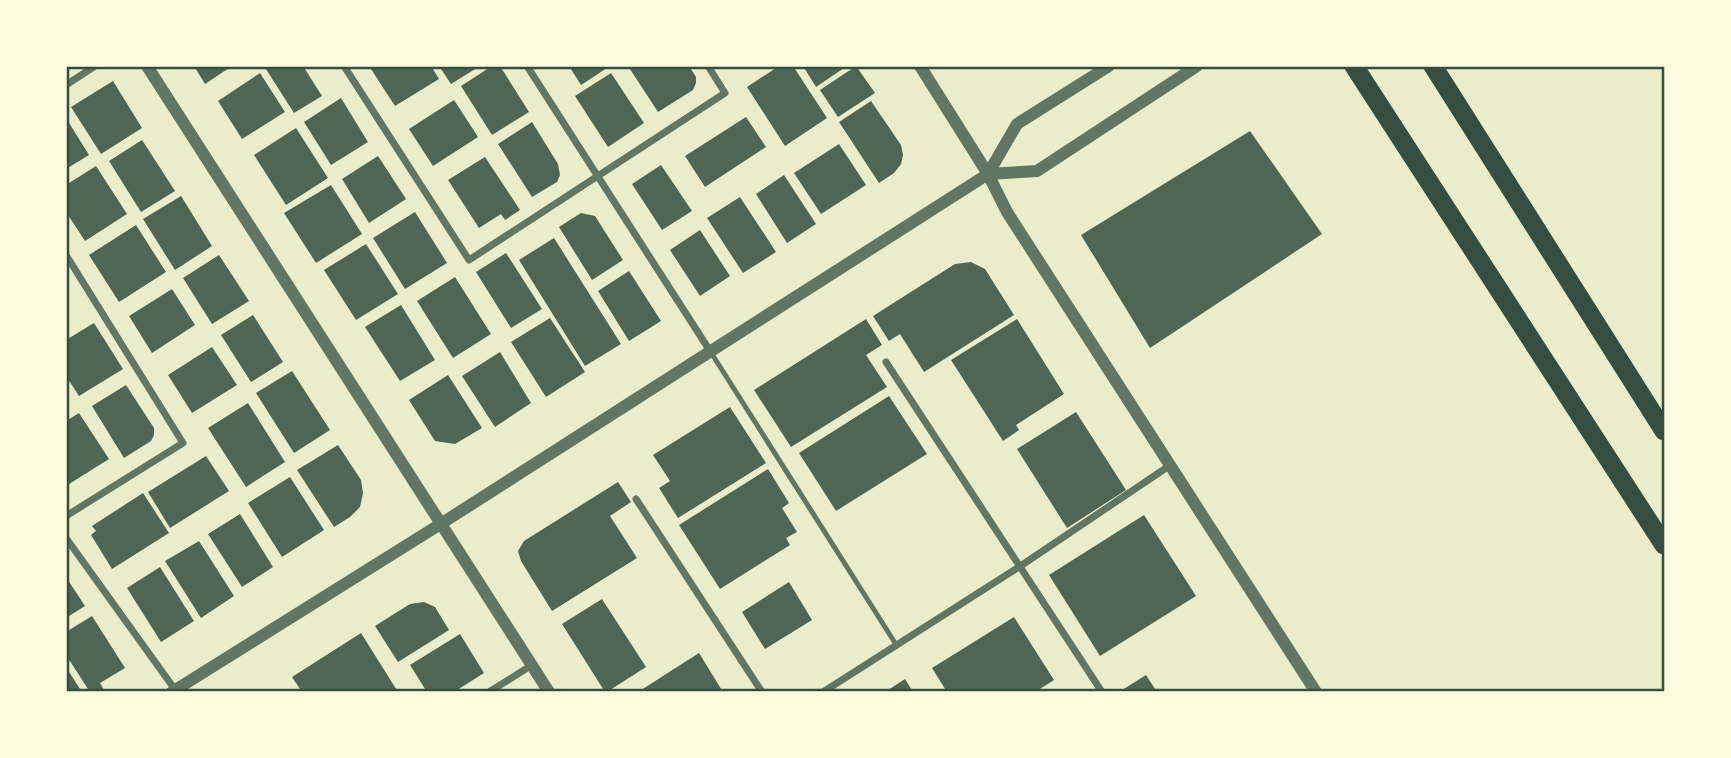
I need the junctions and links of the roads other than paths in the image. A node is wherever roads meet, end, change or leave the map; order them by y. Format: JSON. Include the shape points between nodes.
{"nodes":[{"id":1,"x":95,"y":66,"type":"edge"},
{"id":2,"x":147,"y":66,"type":"edge"},
{"id":3,"x":344,"y":66,"type":"edge"},
{"id":4,"x":527,"y":66,"type":"edge"},
{"id":5,"x":708,"y":66,"type":"edge"},
{"id":6,"x":920,"y":66,"type":"edge"},
{"id":7,"x":1109,"y":66,"type":"edge"},
{"id":8,"x":1197,"y":66,"type":"edge"},
{"id":9,"x":1354,"y":66,"type":"edge"},
{"id":10,"x":1433,"y":66,"type":"edge"},
{"id":11,"x":66,"y":85,"type":"edge"},
{"id":12,"x":988,"y":174,"type":"junction"},
{"id":13,"x":597,"y":177,"type":"junction"},
{"id":14,"x":66,"y":255,"type":"edge"},
{"id":15,"x":710,"y":351,"type":"junction"},
{"id":16,"x":886,"y":362,"type":"dead end"},
{"id":17,"x":1664,"y":431,"type":"edge"},
{"id":18,"x":1169,"y":466,"type":"junction"},
{"id":19,"x":636,"y":499,"type":"dead end"},
{"id":20,"x":66,"y":516,"type":"edge"},
{"id":21,"x":439,"y":524,"type":"junction"},
{"id":22,"x":66,"y":538,"type":"edge"},
{"id":23,"x":1664,"y":545,"type":"edge"},
{"id":24,"x":1019,"y":567,"type":"junction"},
{"id":25,"x":897,"y":646,"type":"junction"},
{"id":26,"x":532,"y":665,"type":"junction"},
{"id":27,"x":174,"y":691,"type":"edge"},
{"id":28,"x":489,"y":691,"type":"edge"},
{"id":29,"x":549,"y":691,"type":"edge"},
{"id":30,"x":762,"y":691,"type":"edge"},
{"id":31,"x":823,"y":691,"type":"edge"},
{"id":32,"x":1102,"y":691,"type":"edge"},
{"id":33,"x":1316,"y":691,"type":"edge"}],
"edges":[{"from":1,"to":11,"type":"street"},
{"from":2,"to":21,"type":"street"},
{"from":3,"to":13,"type":"street","via":[[469,260]]},
{"from":4,"to":13,"type":"street"},
{"from":5,"to":13,"type":"street","via":[[725,93]]},
{"from":6,"to":12,"type":"street"},
{"from":7,"to":12,"type":"street","via":[[1017,124]]},
{"from":8,"to":12,"type":"street","via":[[1038,171]]},
{"from":9,"to":23,"type":"highway"},
{"from":10,"to":17,"type":"highway"},
{"from":12,"to":15,"type":"street"},
{"from":12,"to":18,"type":"street","via":[[1007,212]]},
{"from":13,"to":15,"type":"street"},
{"from":14,"to":20,"type":"street","via":[[183,443]]},
{"from":15,"to":21,"type":"street"},
{"from":15,"to":25,"type":"lane"},
{"from":16,"to":24,"type":"street"},
{"from":18,"to":24,"type":"street"},
{"from":18,"to":33,"type":"street"},
{"from":19,"to":30,"type":"street"},
{"from":21,"to":26,"type":"street"},
{"from":21,"to":27,"type":"street"},
{"from":22,"to":27,"type":"street"},
{"from":24,"to":25,"type":"street"},
{"from":24,"to":32,"type":"street"},
{"from":25,"to":31,"type":"street"},
{"from":26,"to":28,"type":"street"},
{"from":26,"to":29,"type":"street"}]}
